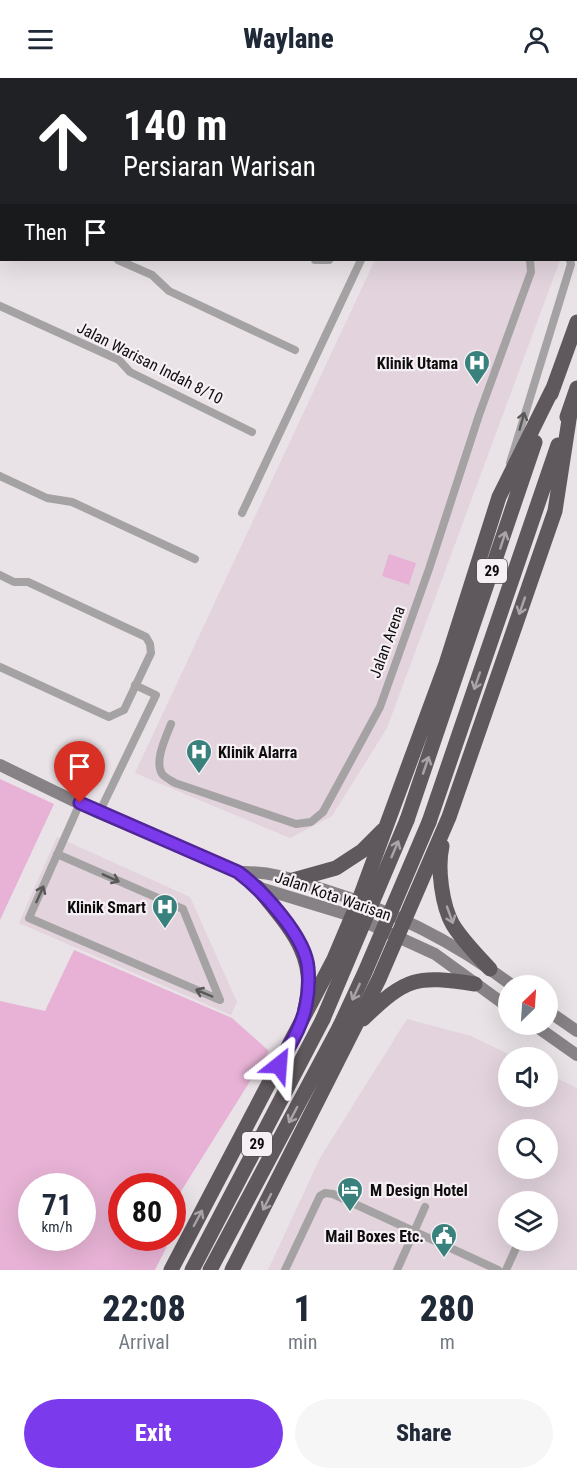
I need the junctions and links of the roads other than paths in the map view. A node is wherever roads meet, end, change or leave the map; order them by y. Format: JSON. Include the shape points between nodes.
{"nodes":[{"id":1,"x":120,"y":261,"type":"edge"},
{"id":2,"x":361,"y":261,"type":"edge"},
{"id":3,"x":530,"y":261,"type":"edge"},
{"id":4,"x":570,"y":261,"type":"edge"},
{"id":5,"x":0,"y":306,"type":"edge"},
{"id":6,"x":577,"y":322,"type":"edge"},
{"id":7,"x":295,"y":350,"type":"dead end"},
{"id":8,"x":554,"y":386,"type":"junction"},
{"id":9,"x":577,"y":388,"type":"edge"},
{"id":10,"x":571,"y":407,"type":"junction"},
{"id":11,"x":252,"y":432,"type":"dead end"},
{"id":12,"x":0,"y":476,"type":"edge"},
{"id":13,"x":500,"y":498,"type":"junction"},
{"id":14,"x":242,"y":513,"type":"dead end"},
{"id":15,"x":195,"y":559,"type":"dead end"},
{"id":16,"x":0,"y":575,"type":"edge"},
{"id":17,"x":0,"y":667,"type":"edge"},
{"id":18,"x":135,"y":685,"type":"junction"},
{"id":19,"x":171,"y":724,"type":"dead end"},
{"id":20,"x":0,"y":765,"type":"edge"},
{"id":21,"x":80,"y":803,"type":"junction"},
{"id":22,"x":99,"y":813,"type":"junction"},
{"id":23,"x":448,"y":817,"type":"junction"},
{"id":24,"x":385,"y":828,"type":"junction"},
{"id":25,"x":377,"y":852,"type":"junction"},
{"id":26,"x":57,"y":854,"type":"junction"},
{"id":27,"x":426,"y":870,"type":"junction"},
{"id":28,"x":238,"y":872,"type":"junction"},
{"id":29,"x":293,"y":880,"type":"junction"},
{"id":30,"x":257,"y":887,"type":"junction"},
{"id":31,"x":359,"y":900,"type":"junction"},
{"id":32,"x":352,"y":916,"type":"junction"},
{"id":33,"x":405,"y":919,"type":"junction"},
{"id":34,"x":397,"y":936,"type":"junction"},
{"id":35,"x":334,"y":959,"type":"junction"},
{"id":36,"x":490,"y":969,"type":"junction"},
{"id":37,"x":498,"y":975,"type":"edge"},
{"id":38,"x":379,"y":979,"type":"junction"},
{"id":39,"x":476,"y":984,"type":"junction"},
{"id":40,"x":498,"y":1000,"type":"edge"},
{"id":41,"x":558,"y":1018,"type":"edge"},
{"id":42,"x":300,"y":1026,"type":"junction"},
{"id":43,"x":347,"y":1027,"type":"junction"},
{"id":44,"x":577,"y":1031,"type":"edge"},
{"id":45,"x":549,"y":1035,"type":"edge"},
{"id":46,"x":577,"y":1055,"type":"edge"},
{"id":47,"x":425,"y":1207,"type":"dead end"},
{"id":48,"x":415,"y":1232,"type":"junction"},
{"id":49,"x":515,"y":1251,"type":"edge"},
{"id":50,"x":171,"y":1270,"type":"edge"},
{"id":51,"x":192,"y":1270,"type":"edge"},
{"id":52,"x":210,"y":1270,"type":"edge"},
{"id":53,"x":232,"y":1270,"type":"edge"},
{"id":54,"x":285,"y":1270,"type":"edge"},
{"id":55,"x":397,"y":1270,"type":"edge"},
{"id":56,"x":498,"y":1270,"type":"edge"},
{"id":57,"x":506,"y":1270,"type":"edge"}],
"edges":[{"from":1,"to":7,"type":"street","via":[[152,275],[169,291]]},
{"from":2,"to":14,"type":"street"},
{"from":3,"to":19,"type":"street","name":"Jalan Arena","via":[[531,272],[380,707],[323,813],[310,822],[296,824],[175,783],[159,767]]},
{"from":13,"to":4,"type":"street","one_way":true},
{"from":5,"to":11,"type":"street","name":"Jalan Warisan Indah 8/10","via":[[118,360],[129,372]]},
{"from":6,"to":8,"type":"highway","number":"29"},
{"from":8,"to":13,"type":"highway"},
{"from":51,"to":8,"type":"highway","number":"29","one_way":true,"bridge":true,"via":[[323,1019],[407,820]]},
{"from":9,"to":10,"type":"highway","number":"29"},
{"from":10,"to":23,"type":"highway","one_way":true,"via":[[555,511]]},
{"from":10,"to":43,"type":"highway","number":"29","one_way":true,"bridge":true,"via":[[429,822]]},
{"from":12,"to":15,"type":"street","via":[[47,498],[72,502]]},
{"from":13,"to":24,"type":"highway","via":[[446,664]]},
{"from":16,"to":18,"type":"street","via":[[14,582],[28,582],[146,636],[151,653]]},
{"from":17,"to":18,"type":"street","via":[[109,717],[123,710]]},
{"from":18,"to":22,"type":"street","via":[[156,695]]},
{"from":20,"to":21,"type":"street"},
{"from":21,"to":22,"type":"street"},
{"from":21,"to":26,"type":"street"},
{"from":22,"to":28,"type":"street"},
{"from":23,"to":27,"type":"highway"},
{"from":23,"to":36,"type":"highway","one_way":true,"via":[[440,852],[445,900],[452,924]]},
{"from":24,"to":25,"type":"highway"},
{"from":24,"to":29,"type":"highway","via":[[362,851],[336,868]]},
{"from":25,"to":27,"type":"highway","via":[[379,876],[391,884],[405,888]]},
{"from":25,"to":31,"type":"highway"},
{"from":26,"to":26,"type":"street","one_way":true,"via":[[183,909],[220,1000],[29,918]]},
{"from":27,"to":33,"type":"highway"},
{"from":28,"to":29,"type":"street","name":"Jalan Kota Warisan","via":[[263,872]]},
{"from":28,"to":30,"type":"street","name":"Jalan Kota Warisan"},
{"from":29,"to":31,"type":"street","name":"Jalan Kota Warisan"},
{"from":30,"to":32,"type":"street","name":"Jalan Kota Warisan"},
{"from":30,"to":42,"type":"highway","via":[[299,941],[308,967],[306,1005]]},
{"from":31,"to":32,"type":"highway"},
{"from":31,"to":33,"type":"street","name":"Jalan Kota Warisan"},
{"from":32,"to":34,"type":"street","name":"Jalan Kota Warisan"},
{"from":32,"to":35,"type":"highway"},
{"from":33,"to":34,"type":"highway"},
{"from":33,"to":36,"type":"street","name":"Jalan Kota Warisan"},
{"from":34,"to":38,"type":"highway"},
{"from":34,"to":39,"type":"street","name":"Jalan Kota Warisan","via":[[435,954]]},
{"from":35,"to":38,"type":"highway","via":[[350,946],[363,949],[375,956]]},
{"from":35,"to":42,"type":"highway"},
{"from":36,"to":37,"type":"street","name":"Jalan Kota Warisan"},
{"from":38,"to":43,"type":"highway"},
{"from":39,"to":40,"type":"street","name":"Jalan Kota Warisan"},
{"from":39,"to":43,"type":"highway","via":[[431,978],[405,985]]},
{"from":41,"to":44,"type":"street"},
{"from":50,"to":42,"type":"highway","one_way":true},
{"from":43,"to":52,"type":"highway","number":"29","one_way":true},
{"from":43,"to":53,"type":"highway","one_way":true},
{"from":45,"to":46,"type":"street"},
{"from":47,"to":48,"type":"street"},
{"from":48,"to":54,"type":"street","via":[[325,1193],[320,1196]]},
{"from":48,"to":55,"type":"street"},
{"from":48,"to":56,"type":"street"},
{"from":49,"to":57,"type":"street"}]}
